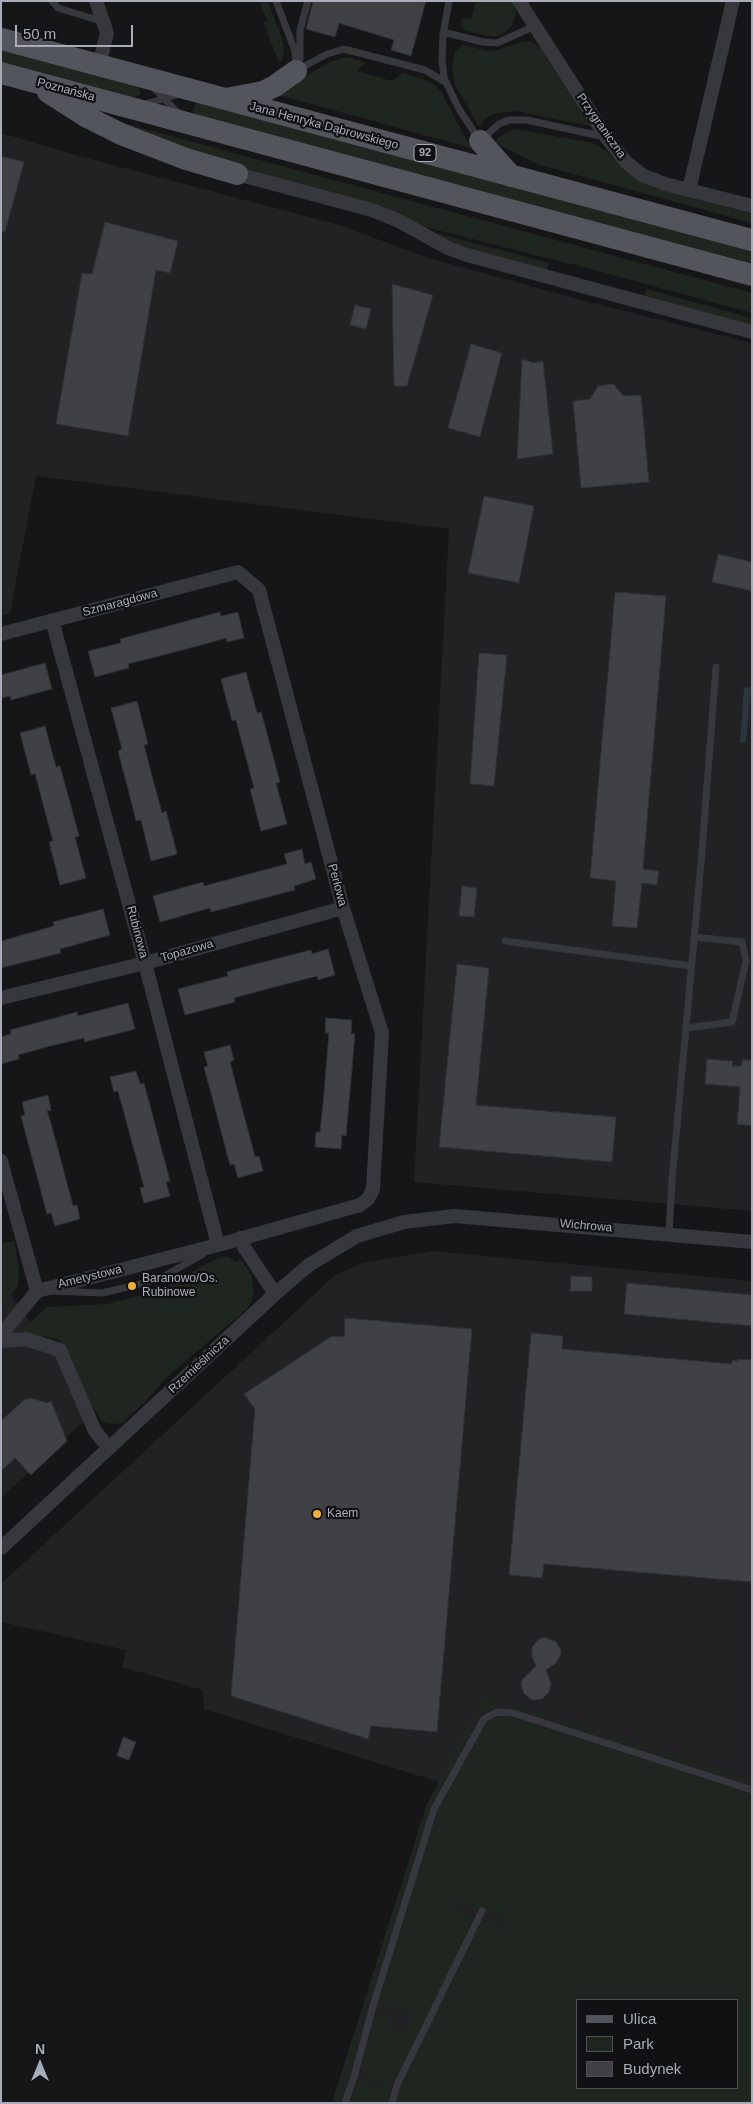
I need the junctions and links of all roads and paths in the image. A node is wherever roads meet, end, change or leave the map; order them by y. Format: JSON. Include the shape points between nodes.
{"nodes":[{"id":1,"x":52,"y":1,"type":"edge"},
{"id":2,"x":96,"y":1,"type":"edge"},
{"id":3,"x":276,"y":1,"type":"edge"},
{"id":4,"x":308,"y":1,"type":"edge"},
{"id":5,"x":449,"y":1,"type":"edge"},
{"id":6,"x":520,"y":1,"type":"edge"},
{"id":7,"x":734,"y":1,"type":"edge"},
{"id":8,"x":102,"y":22,"type":"junction"},
{"id":9,"x":535,"y":26,"type":"junction"},
{"id":10,"x":443,"y":32,"type":"junction"},
{"id":11,"x":1,"y":39,"type":"edge"},
{"id":12,"x":99,"y":65,"type":"junction"},
{"id":13,"x":296,"y":70,"type":"junction"},
{"id":14,"x":1,"y":73,"type":"edge"},
{"id":15,"x":140,"y":76,"type":"junction"},
{"id":16,"x":28,"y":80,"type":"junction"},
{"id":17,"x":446,"y":82,"type":"junction"},
{"id":18,"x":209,"y":95,"type":"junction"},
{"id":19,"x":164,"y":99,"type":"junction"},
{"id":20,"x":130,"y":107,"type":"junction"},
{"id":21,"x":190,"y":124,"type":"junction"},
{"id":22,"x":606,"y":137,"type":"junction"},
{"id":23,"x":480,"y":141,"type":"junction"},
{"id":24,"x":237,"y":174,"type":"joint"},
{"id":25,"x":511,"y":176,"type":"junction"},
{"id":26,"x":688,"y":190,"type":"junction"},
{"id":27,"x":752,"y":206,"type":"edge"},
{"id":28,"x":752,"y":240,"type":"edge"},
{"id":29,"x":752,"y":275,"type":"edge"},
{"id":30,"x":752,"y":332,"type":"edge"},
{"id":31,"x":238,"y":572,"type":"joint"},
{"id":32,"x":52,"y":620,"type":"junction"},
{"id":33,"x":1,"y":634,"type":"edge"},
{"id":34,"x":716,"y":667,"type":"dead end"},
{"id":35,"x":343,"y":908,"type":"junction"},
{"id":36,"x":694,"y":937,"type":"junction"},
{"id":37,"x":505,"y":941,"type":"dead end"},
{"id":38,"x":145,"y":963,"type":"junction"},
{"id":39,"x":691,"y":966,"type":"junction"},
{"id":40,"x":1,"y":998,"type":"edge"},
{"id":41,"x":686,"y":1028,"type":"junction"},
{"id":42,"x":1,"y":1162,"type":"edge"},
{"id":43,"x":360,"y":1205,"type":"joint"},
{"id":44,"x":420,"y":1219,"type":"joint"},
{"id":45,"x":669,"y":1234,"type":"junction"},
{"id":46,"x":241,"y":1238,"type":"junction"},
{"id":47,"x":752,"y":1242,"type":"edge"},
{"id":48,"x":218,"y":1245,"type":"junction"},
{"id":49,"x":37,"y":1291,"type":"junction"},
{"id":50,"x":275,"y":1294,"type":"junction"},
{"id":51,"x":1,"y":1335,"type":"edge"},
{"id":52,"x":1,"y":1341,"type":"edge"},
{"id":53,"x":109,"y":1448,"type":"junction"},
{"id":54,"x":1,"y":1548,"type":"edge"},
{"id":55,"x":752,"y":1790,"type":"edge"},
{"id":56,"x":482,"y":1911,"type":"dead end"},
{"id":57,"x":345,"y":2103,"type":"edge"},
{"id":58,"x":392,"y":2103,"type":"edge"}],
"edges":[{"from":1,"to":8,"type":"lane","via":[[58,8]]},
{"from":2,"to":8,"type":"street"},
{"from":3,"to":13,"type":"lane","via":[[295,51]]},
{"from":4,"to":13,"type":"lane","via":[[300,30],[300,60]]},
{"from":5,"to":10,"type":"lane"},
{"from":6,"to":9,"type":"street","name":"Przygraniczna"},
{"from":7,"to":26,"type":"street"},
{"from":8,"to":12,"type":"street","via":[[107,33]]},
{"from":9,"to":10,"type":"lane","via":[[496,43]]},
{"from":9,"to":22,"type":"street","name":"Przygraniczna"},
{"from":10,"to":17,"type":"lane","via":[[442,64]]},
{"from":11,"to":12,"type":"main road","number":"92"},
{"from":12,"to":15,"type":"main road","name":"Jana Henryka Dąbrowskiego","number":"92"},
{"from":13,"to":17,"type":"lane","via":[[344,49],[425,70]]},
{"from":13,"to":18,"type":"main road","via":[[263,92],[241,97]]},
{"from":14,"to":16,"type":"main road","name":"Poznańska"},
{"from":15,"to":18,"type":"main road","name":"Jana Henryka Dąbrowskiego","number":"92"},
{"from":15,"to":19,"type":"lane"},
{"from":16,"to":20,"type":"main road","name":"Poznańska"},
{"from":16,"to":24,"type":"main road","via":[[112,130],[186,159]]},
{"from":17,"to":23,"type":"lane"},
{"from":18,"to":19,"type":"lane","via":[[189,92]]},
{"from":18,"to":25,"type":"main road","name":"Jana Henryka Dąbrowskiego","number":"92"},
{"from":19,"to":20,"type":"lane"},
{"from":19,"to":21,"type":"lane"},
{"from":20,"to":21,"type":"main road"},
{"from":21,"to":29,"type":"main road"},
{"from":22,"to":23,"type":"lane","via":[[527,120],[509,120],[499,124]]},
{"from":22,"to":26,"type":"street","name":"Przygraniczna","via":[[626,162],[642,175]]},
{"from":23,"to":25,"type":"main road"},
{"from":24,"to":30,"type":"street","via":[[372,210],[466,255]]},
{"from":25,"to":28,"type":"main road","name":"Jana Henryka Dąbrowskiego","number":"92"},
{"from":26,"to":27,"type":"street","name":"Przygraniczna"},
{"from":31,"to":32,"type":"street","name":"Szmaragdowa"},
{"from":31,"to":35,"type":"street","name":"Perłowa","via":[[259,590]]},
{"from":32,"to":33,"type":"street","name":"Szmaragdowa"},
{"from":32,"to":38,"type":"street","name":"Rubinowa"},
{"from":34,"to":36,"type":"lane"},
{"from":35,"to":38,"type":"street","name":"Topazowa"},
{"from":35,"to":43,"type":"street","name":"Perłowa","via":[[382,1033],[372,1190]]},
{"from":36,"to":39,"type":"lane"},
{"from":36,"to":41,"type":"lane","via":[[742,942],[746,961],[732,1022]]},
{"from":37,"to":39,"type":"lane"},
{"from":38,"to":40,"type":"street","name":"Topazowa"},
{"from":38,"to":48,"type":"street","name":"Rubinowa"},
{"from":39,"to":41,"type":"lane"},
{"from":41,"to":45,"type":"lane"},
{"from":42,"to":49,"type":"street"},
{"from":43,"to":46,"type":"street","name":"Ametystowa"},
{"from":44,"to":45,"type":"street","name":"Wichrowa","via":[[476,1217]]},
{"from":44,"to":50,"type":"street","name":"Rzemieślnicza","via":[[357,1236],[309,1265]]},
{"from":45,"to":47,"type":"street","name":"Wichrowa"},
{"from":46,"to":48,"type":"street","name":"Ametystowa"},
{"from":46,"to":50,"type":"street"},
{"from":48,"to":49,"type":"street","name":"Ametystowa"},
{"from":49,"to":51,"type":"street"},
{"from":50,"to":53,"type":"street","name":"Rzemieślnicza"},
{"from":52,"to":53,"type":"street","via":[[26,1339],[60,1350],[95,1431]]},
{"from":53,"to":54,"type":"street","name":"Rzemieślnicza"},
{"from":55,"to":57,"type":"lane","via":[[513,1713],[496,1712],[484,1719],[434,1809]]},
{"from":56,"to":58,"type":"lane","via":[[397,2085]]}]}
